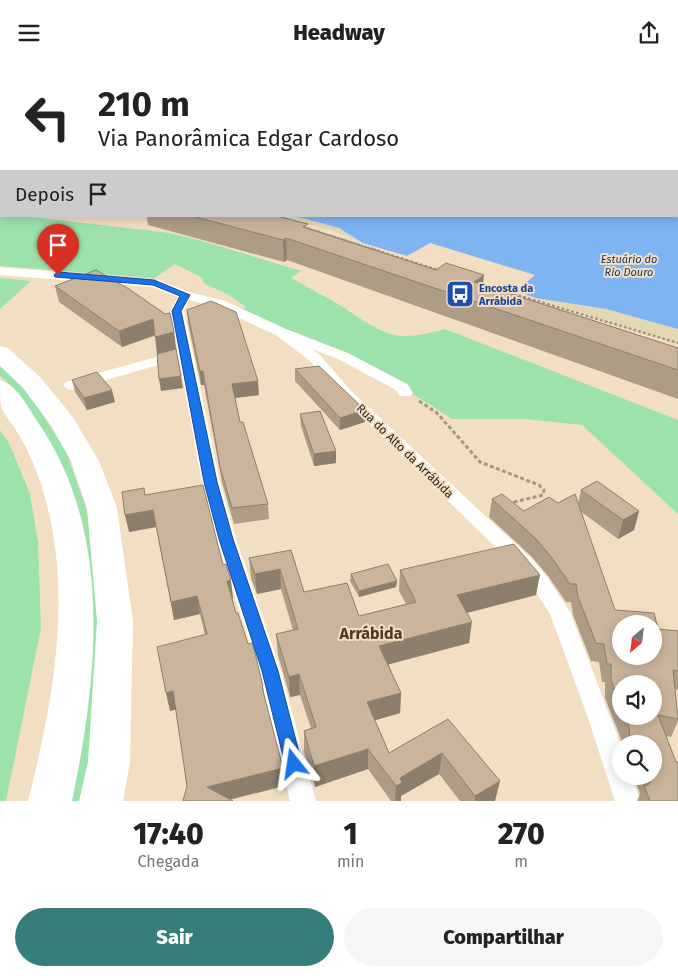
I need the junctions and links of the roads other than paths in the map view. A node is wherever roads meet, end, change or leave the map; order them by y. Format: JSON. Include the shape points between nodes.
{"nodes":[{"id":1,"x":0,"y":271,"type":"edge"},
{"id":2,"x":185,"y":295,"type":"junction"},
{"id":3,"x":281,"y":332,"type":"junction"},
{"id":4,"x":186,"y":352,"type":"junction"},
{"id":5,"x":0,"y":353,"type":"edge"},
{"id":6,"x":71,"y":385,"type":"edge"},
{"id":7,"x":0,"y":388,"type":"edge"},
{"id":8,"x":406,"y":393,"type":"road end"},
{"id":9,"x":50,"y":801,"type":"edge"},
{"id":10,"x":101,"y":801,"type":"edge"},
{"id":11,"x":303,"y":801,"type":"edge"},
{"id":12,"x":628,"y":801,"type":"edge"}],
"edges":[{"from":1,"to":2,"type":"street","name":"Rua do Alto da Arrábida","via":[[154,283]]},
{"from":2,"to":3,"type":"street","name":"Rua do Alto da Arrábida","via":[[220,304]]},
{"from":2,"to":4,"type":"street","via":[[177,311]]},
{"from":3,"to":8,"type":"street","name":"Rua do Alto da Arrábida","via":[[343,356],[402,387]]},
{"from":3,"to":12,"type":"street","name":"Rua do Alto da Arrábida","via":[[315,358],[345,393],[502,541],[540,582],[560,612]]},
{"from":4,"to":6,"type":"street"},
{"from":4,"to":11,"type":"street","via":[[211,482],[226,539],[270,671]]},
{"from":5,"to":10,"type":"highway","via":[[32,383],[62,422],[85,461],[102,508],[116,621],[108,762]]},
{"from":7,"to":9,"type":"highway","via":[[34,435],[51,469],[67,518],[77,611],[70,691]]}]}
